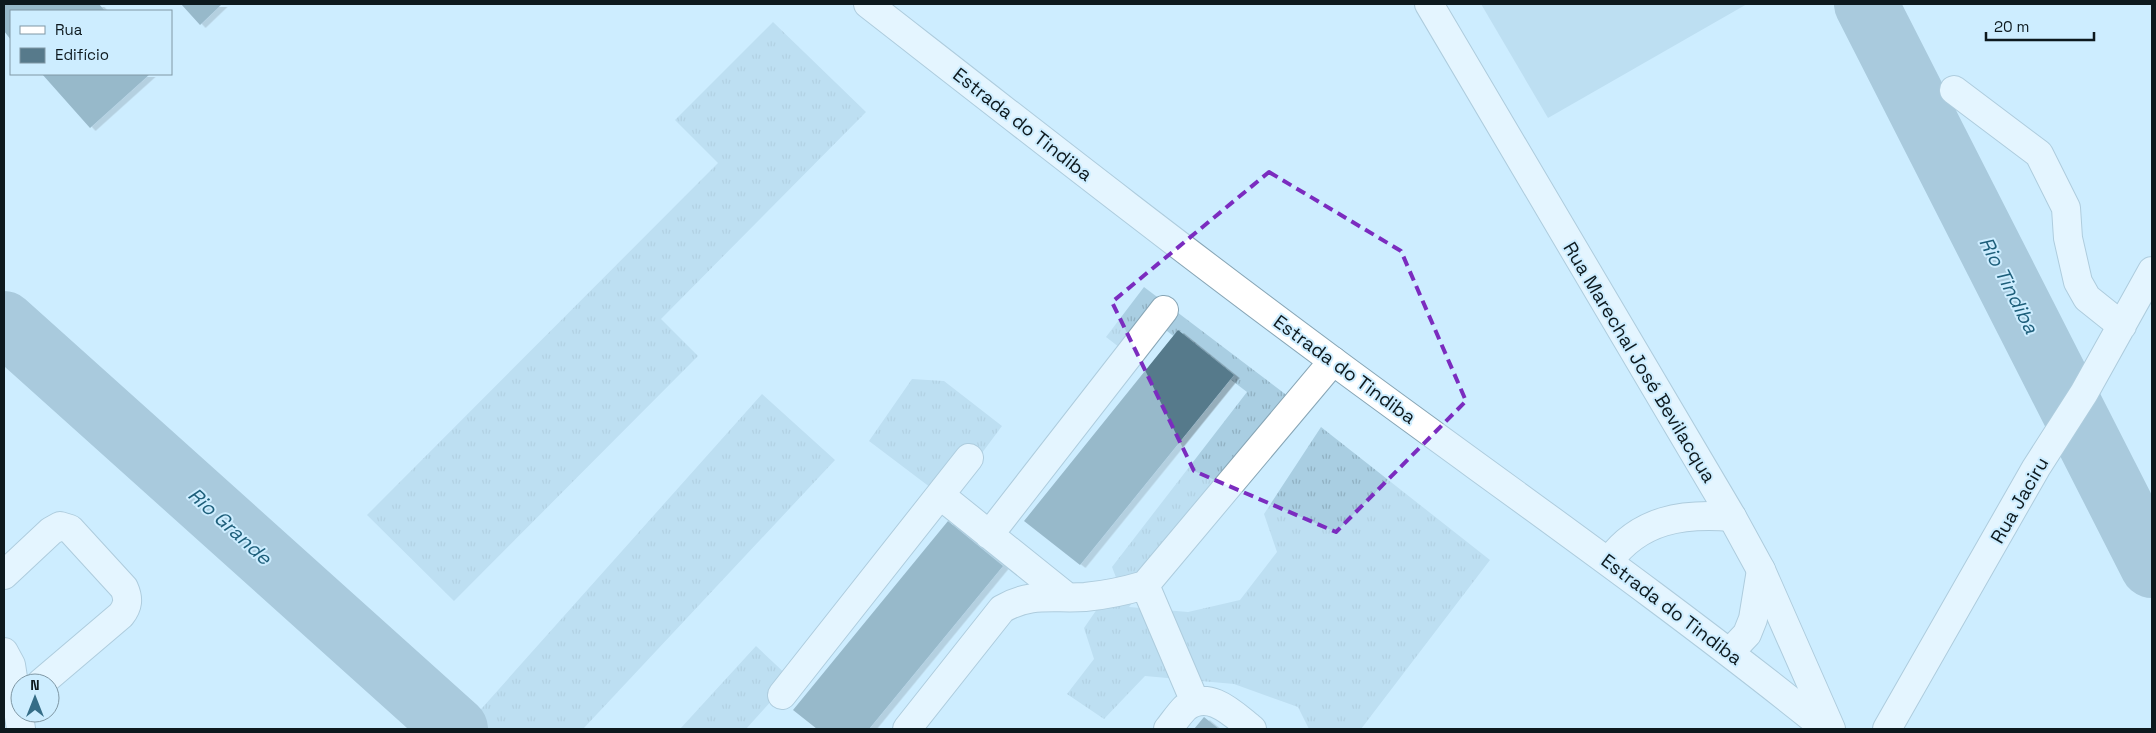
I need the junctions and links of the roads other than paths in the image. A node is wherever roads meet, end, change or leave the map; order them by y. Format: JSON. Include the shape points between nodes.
{"nodes":[{"id":1,"x":868,"y":4,"type":"edge"},
{"id":2,"x":1429,"y":4,"type":"edge"},
{"id":3,"x":1954,"y":90,"type":"dead end"},
{"id":4,"x":2152,"y":271,"type":"edge"},
{"id":5,"x":1164,"y":310,"type":"dead end"},
{"id":6,"x":2122,"y":326,"type":"junction"},
{"id":7,"x":1333,"y":361,"type":"junction"},
{"id":8,"x":969,"y":458,"type":"dead end"},
{"id":9,"x":940,"y":495,"type":"junction"},
{"id":10,"x":1732,"y":517,"type":"junction"},
{"id":11,"x":989,"y":535,"type":"junction"},
{"id":12,"x":1609,"y":561,"type":"junction"},
{"id":13,"x":1761,"y":570,"type":"junction"},
{"id":14,"x":4,"y":575,"type":"edge"},
{"id":15,"x":1145,"y":585,"type":"junction"},
{"id":16,"x":1066,"y":597,"type":"junction"},
{"id":17,"x":1730,"y":652,"type":"junction"},
{"id":18,"x":6,"y":661,"type":"edge"},
{"id":19,"x":53,"y":673,"type":"edge"},
{"id":20,"x":10,"y":674,"type":"edge"},
{"id":21,"x":782,"y":695,"type":"dead end"},
{"id":22,"x":1196,"y":702,"type":"junction"},
{"id":23,"x":906,"y":729,"type":"edge"},
{"id":24,"x":1168,"y":729,"type":"edge"},
{"id":25,"x":1252,"y":729,"type":"edge"},
{"id":26,"x":1826,"y":729,"type":"edge"},
{"id":27,"x":1831,"y":729,"type":"edge"},
{"id":28,"x":1887,"y":729,"type":"edge"}],
"edges":[{"from":1,"to":7,"type":"street","name":"Estrada do Tindiba"},
{"from":2,"to":10,"type":"street","name":"Rua Marechal José Bevilacqua"},
{"from":3,"to":6,"type":"street","via":[[2039,154],[2066,208],[2068,238],[2078,282],[2087,298]]},
{"from":4,"to":6,"type":"street","name":"Rua Jaciru"},
{"from":5,"to":11,"type":"street"},
{"from":6,"to":28,"type":"street","name":"Rua Jaciru","via":[[2036,468]]},
{"from":7,"to":12,"type":"street","name":"Estrada do Tindiba"},
{"from":7,"to":15,"type":"street"},
{"from":8,"to":9,"type":"street"},
{"from":9,"to":11,"type":"street"},
{"from":9,"to":21,"type":"street"},
{"from":10,"to":12,"type":"street","via":[[1678,518],[1654,525],[1620,545]]},
{"from":10,"to":13,"type":"street","name":"Rua Marechal José Bevilacqua"},
{"from":11,"to":16,"type":"street"},
{"from":12,"to":17,"type":"street","name":"Estrada do Tindiba"},
{"from":13,"to":17,"type":"street","via":[[1753,619],[1747,634]]},
{"from":13,"to":27,"type":"street","name":"Rua Marechal José Bevilacqua"},
{"from":14,"to":19,"type":"street","via":[[60,526],[70,529],[128,596],[127,607],[121,615]]},
{"from":15,"to":16,"type":"street","via":[[1116,593]]},
{"from":15,"to":22,"type":"street"},
{"from":16,"to":23,"type":"street","via":[[1016,600],[1002,609]]},
{"from":17,"to":26,"type":"street","name":"Estrada do Tindiba"},
{"from":18,"to":20,"type":"street"},
{"from":22,"to":24,"type":"street","via":[[1185,708]]},
{"from":22,"to":25,"type":"street","via":[[1220,704]]}]}
